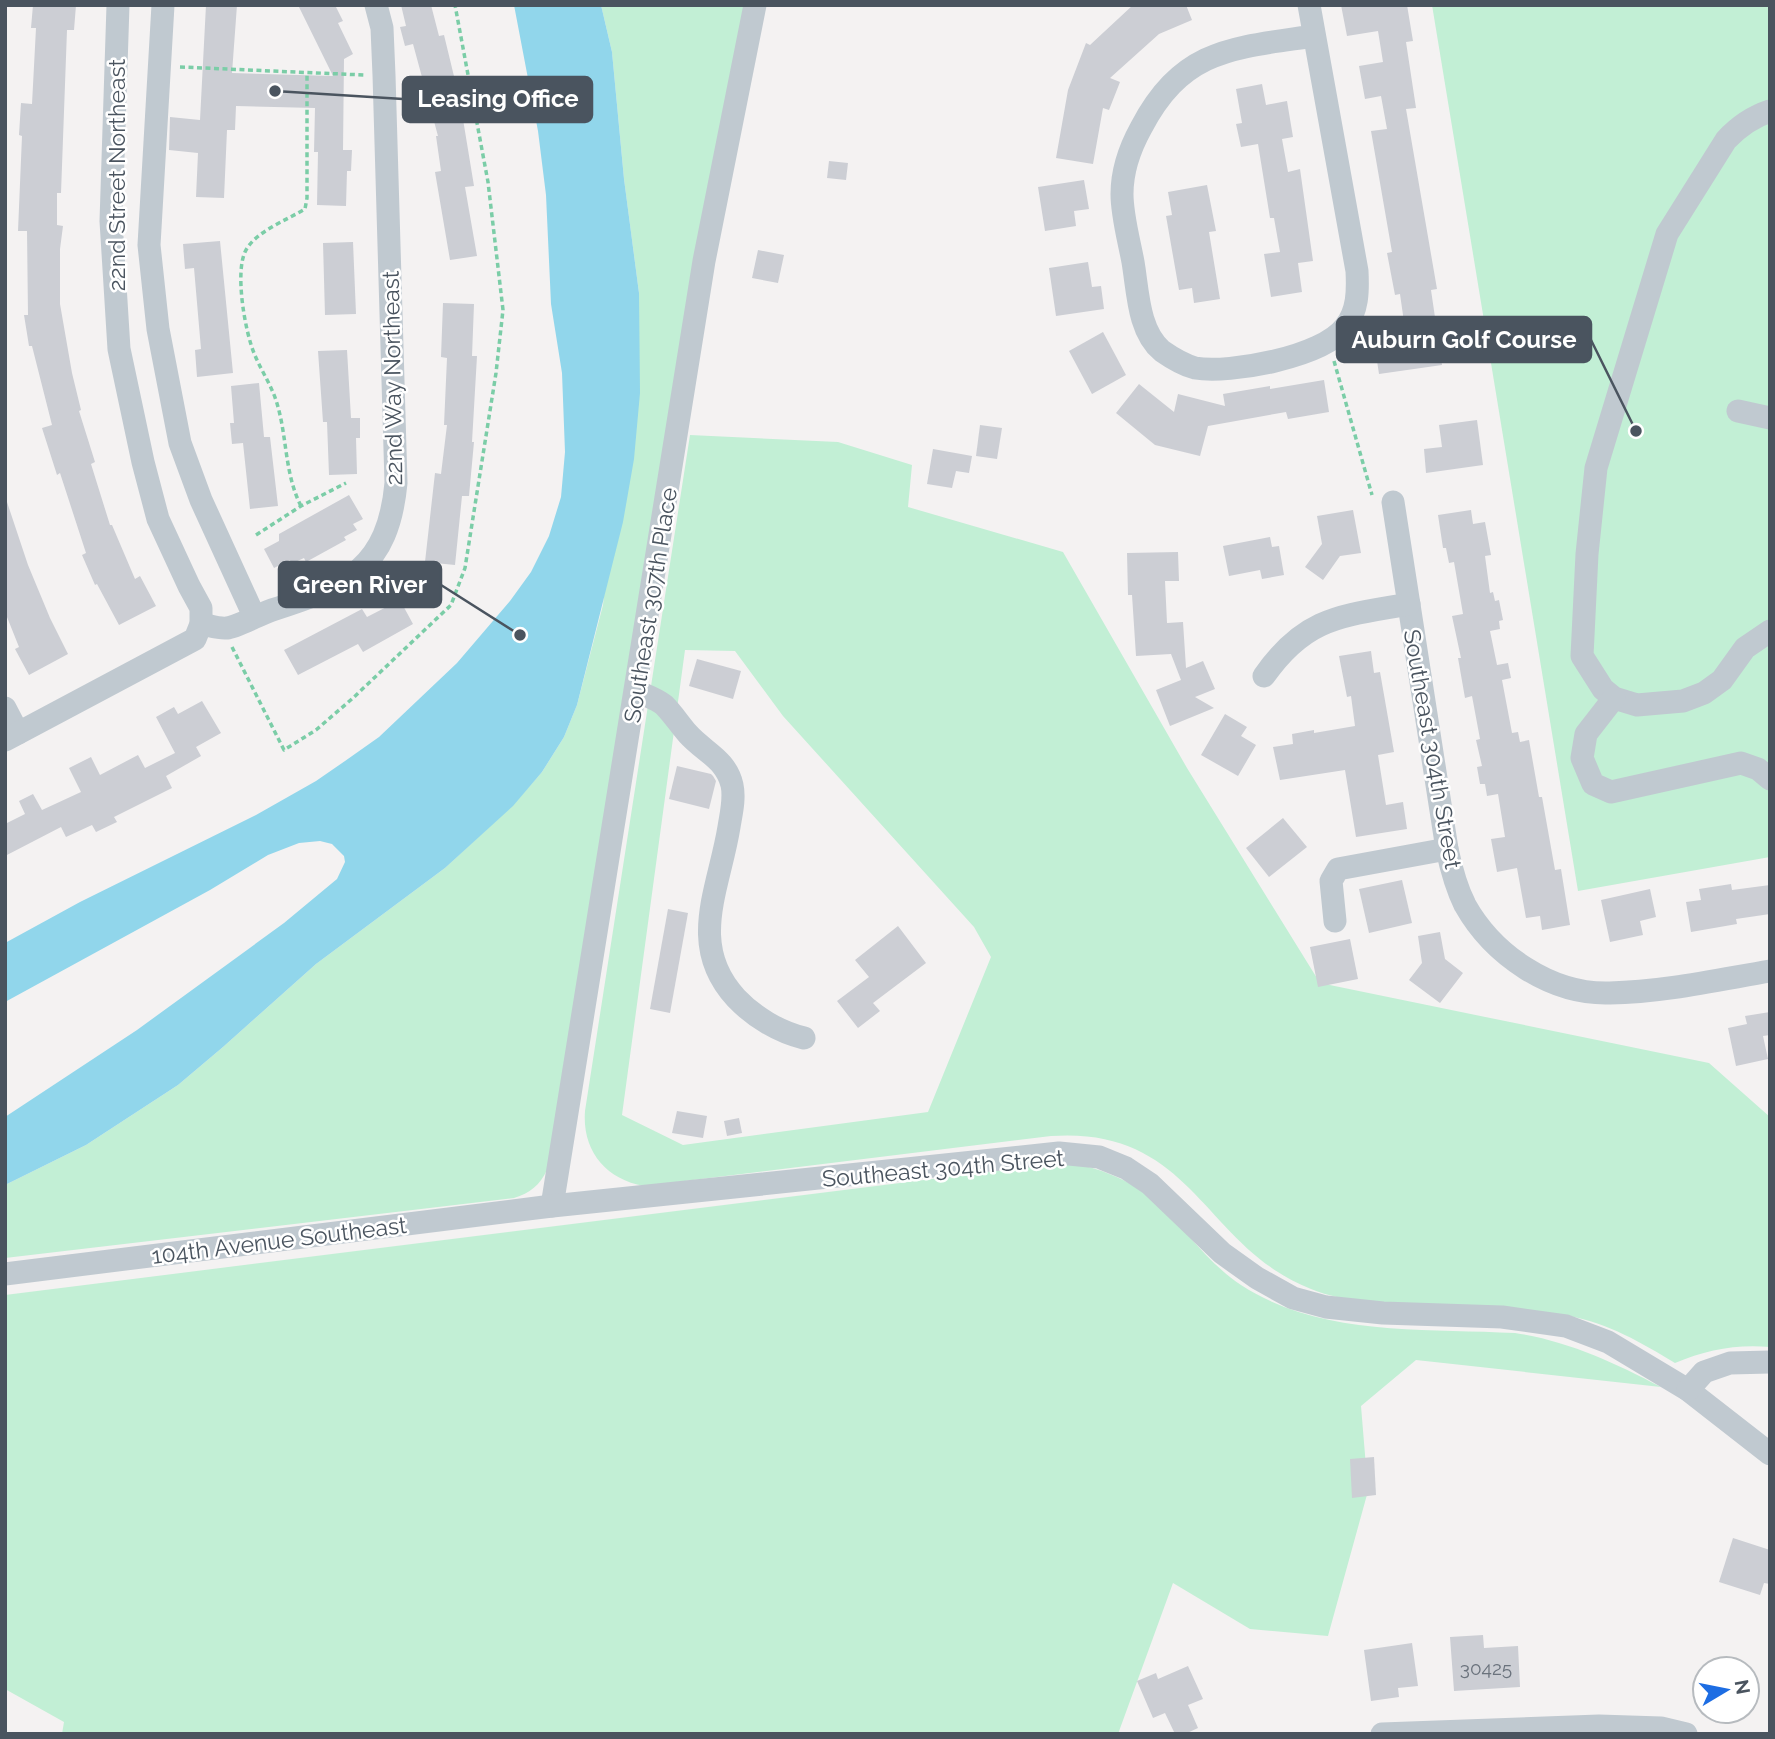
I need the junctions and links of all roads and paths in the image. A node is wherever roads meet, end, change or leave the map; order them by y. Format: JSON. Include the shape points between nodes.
{"nodes":[{"id":1,"x":118,"y":5,"type":"edge"},
{"id":2,"x":163,"y":5,"type":"edge"},
{"id":3,"x":376,"y":5,"type":"edge"},
{"id":4,"x":455,"y":5,"type":"edge"},
{"id":5,"x":755,"y":5,"type":"edge"},
{"id":6,"x":1309,"y":5,"type":"edge"},
{"id":7,"x":1314,"y":36,"type":"junction"},
{"id":8,"x":159,"y":66,"type":"junction"},
{"id":9,"x":307,"y":74,"type":"junction"},
{"id":10,"x":384,"y":75,"type":"junction"},
{"id":11,"x":1770,"y":111,"type":"edge"},
{"id":12,"x":1328,"y":342,"type":"junction"},
{"id":13,"x":1738,"y":411,"type":"dead end"},
{"id":14,"x":1770,"y":418,"type":"edge"},
{"id":15,"x":346,"y":483,"type":"dead end"},
{"id":16,"x":1392,"y":502,"type":"joint"},
{"id":17,"x":301,"y":506,"type":"junction"},
{"id":18,"x":256,"y":535,"type":"dead end"},
{"id":19,"x":1409,"y":604,"type":"junction"},
{"id":20,"x":254,"y":616,"type":"junction"},
{"id":21,"x":201,"y":624,"type":"junction"},
{"id":22,"x":227,"y":628,"type":"junction"},
{"id":23,"x":1770,"y":631,"type":"edge"},
{"id":24,"x":1264,"y":676,"type":"dead end"},
{"id":25,"x":636,"y":691,"type":"junction"},
{"id":26,"x":1614,"y":698,"type":"junction"},
{"id":27,"x":5,"y":708,"type":"edge"},
{"id":28,"x":12,"y":736,"type":"edge"},
{"id":29,"x":1770,"y":779,"type":"edge"},
{"id":30,"x":1447,"y":849,"type":"junction"},
{"id":31,"x":1335,"y":921,"type":"dead end"},
{"id":32,"x":1770,"y":971,"type":"edge"},
{"id":33,"x":804,"y":1038,"type":"dead end"},
{"id":34,"x":552,"y":1206,"type":"junction"},
{"id":35,"x":5,"y":1274,"type":"edge"},
{"id":36,"x":1770,"y":1362,"type":"edge"},
{"id":37,"x":1688,"y":1390,"type":"junction"},
{"id":38,"x":1770,"y":1454,"type":"edge"},
{"id":39,"x":1382,"y":1734,"type":"edge"},
{"id":40,"x":1686,"y":1734,"type":"edge"}],
"edges":[{"from":1,"to":21,"type":"street","name":"22nd Street Northeast","via":[[111,221],[119,349],[158,519],[201,608]]},
{"from":2,"to":8,"type":"street"},
{"from":3,"to":10,"type":"street","name":"22nd Way Northeast"},
{"from":4,"to":22,"type":"path","via":[[488,182],[503,310],[466,568],[451,605],[353,698],[284,750],[233,651]]},
{"from":5,"to":25,"type":"street","name":"Southeast 307th Place","via":[[704,261]]},
{"from":6,"to":7,"type":"street"},
{"from":7,"to":12,"type":"street","via":[[1357,271],[1353,313]]},
{"from":7,"to":12,"type":"street","via":[[1254,45],[1202,61],[1179,75],[1155,103],[1129,155],[1122,204],[1146,327],[1154,342],[1173,358],[1195,368],[1228,369],[1306,352]]},
{"from":8,"to":9,"type":"path"},
{"from":8,"to":20,"type":"street","via":[[149,246],[158,329],[180,443]]},
{"from":9,"to":10,"type":"path"},
{"from":9,"to":17,"type":"path","via":[[305,209],[257,237],[241,264],[248,331],[277,403]]},
{"from":10,"to":20,"type":"street","name":"22nd Way Northeast","via":[[396,483],[393,511],[383,542],[359,572],[307,599]]},
{"from":11,"to":26,"type":"street","via":[[1755,116],[1726,140],[1667,234],[1596,467],[1582,656]]},
{"from":12,"to":16,"type":"path","via":[[1376,506]]},
{"from":13,"to":14,"type":"street"},
{"from":15,"to":17,"type":"path"},
{"from":16,"to":19,"type":"street","name":"Southeast 304th Street"},
{"from":17,"to":18,"type":"path"},
{"from":19,"to":24,"type":"street","via":[[1322,623],[1292,642]]},
{"from":19,"to":30,"type":"street","name":"Southeast 304th Street"},
{"from":20,"to":22,"type":"street","name":"22nd Way Northeast"},
{"from":21,"to":22,"type":"street"},
{"from":21,"to":28,"type":"street","via":[[195,639]]},
{"from":23,"to":26,"type":"street","via":[[1745,648],[1721,680],[1703,693],[1683,701],[1637,705]]},
{"from":25,"to":33,"type":"street","via":[[663,704],[689,736],[718,760],[732,786],[733,806],[711,917],[713,964],[743,1005],[771,1025]]},
{"from":25,"to":34,"type":"street","name":"Southeast 307th Place"},
{"from":26,"to":29,"type":"street","via":[[1586,734],[1582,758],[1593,784],[1611,792],[1741,763]]},
{"from":27,"to":28,"type":"street"},
{"from":30,"to":31,"type":"street","via":[[1338,869],[1331,881]]},
{"from":30,"to":32,"type":"street","name":"Southeast 304th Street","via":[[1456,884],[1477,923],[1520,965],[1548,981],[1609,993]]},
{"from":34,"to":35,"type":"street","name":"104th Avenue Southeast"},
{"from":34,"to":37,"type":"street","name":"Southeast 304th Street","via":[[1059,1153],[1099,1157],[1150,1184],[1222,1254],[1293,1298],[1383,1313],[1502,1317],[1566,1326],[1608,1342]]},
{"from":36,"to":37,"type":"street","via":[[1730,1363],[1704,1372]]},
{"from":37,"to":38,"type":"street","name":"Southeast 304th Street"},
{"from":39,"to":40,"type":"street","via":[[1599,1726],[1661,1728]]}]}
